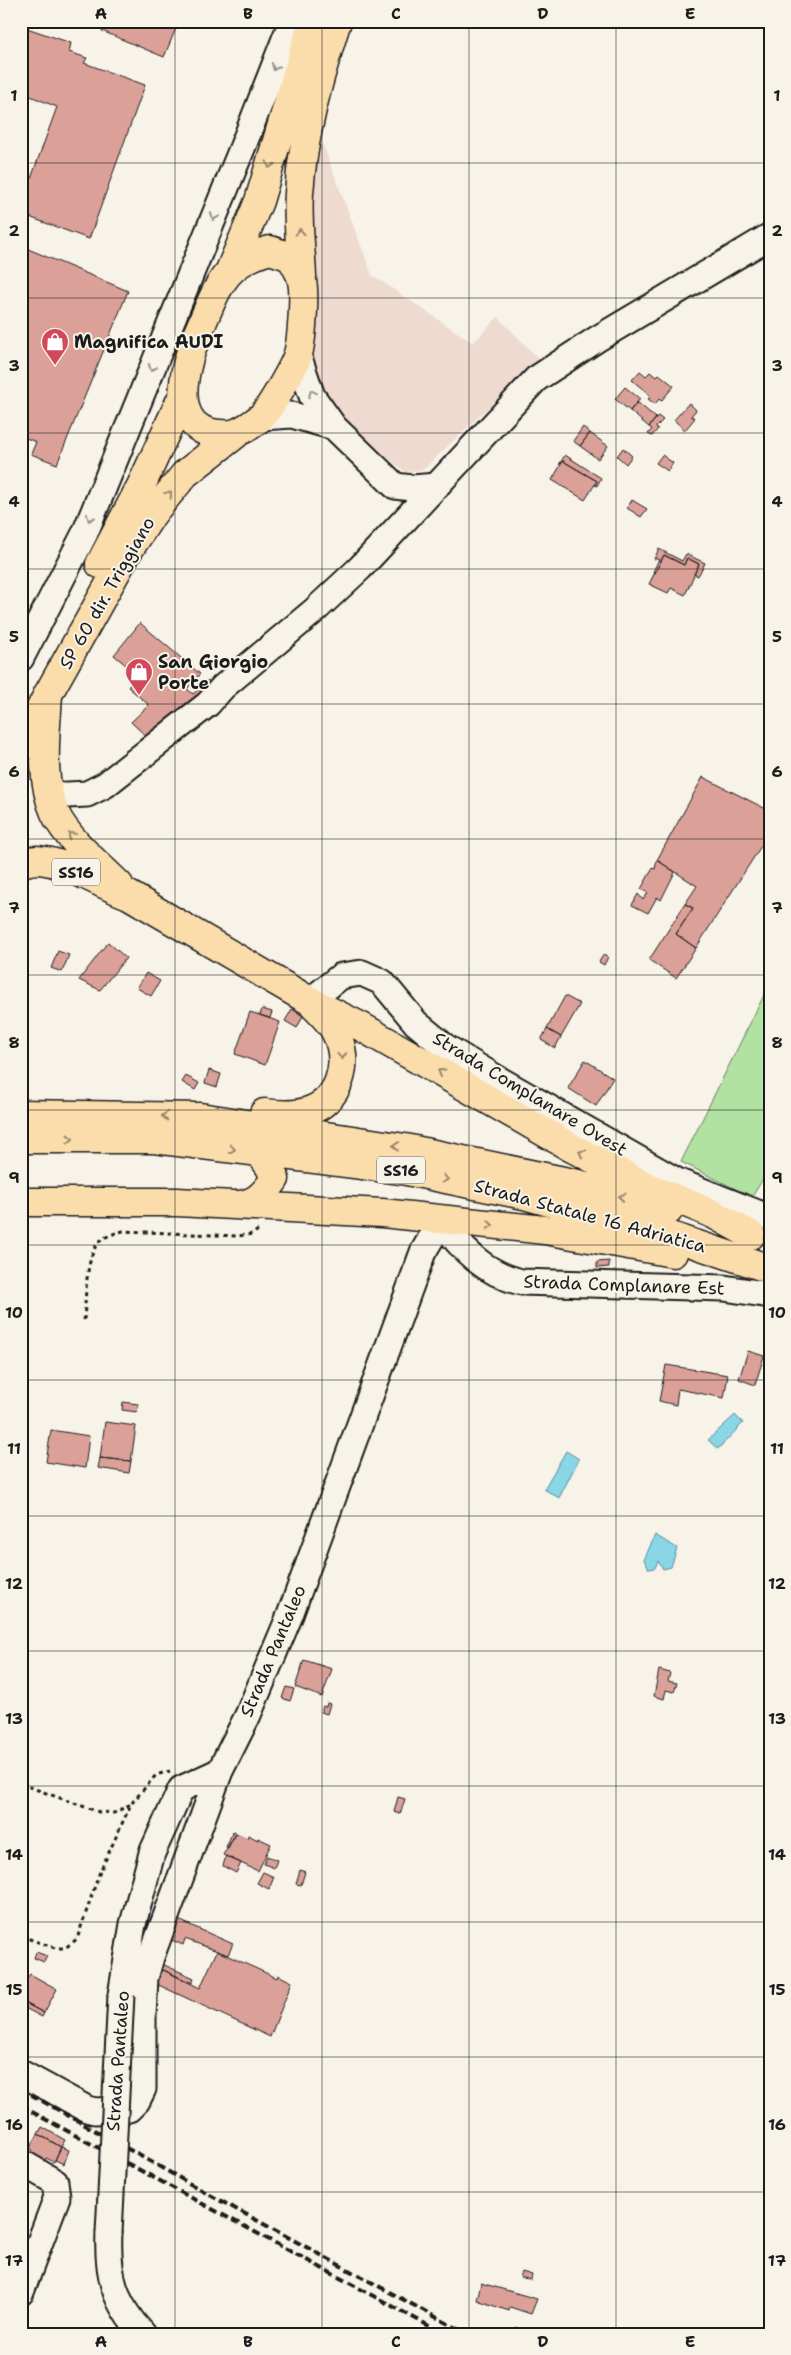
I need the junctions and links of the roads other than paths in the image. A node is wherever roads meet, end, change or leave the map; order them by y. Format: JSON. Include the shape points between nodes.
{"nodes":[{"id":1,"x":292,"y":21,"type":"edge"},
{"id":2,"x":313,"y":21,"type":"edge"},
{"id":3,"x":337,"y":21,"type":"edge"},
{"id":4,"x":770,"y":236,"type":"edge"},
{"id":5,"x":231,"y":268,"type":"junction"},
{"id":6,"x":302,"y":281,"type":"junction"},
{"id":7,"x":177,"y":307,"type":"junction"},
{"id":8,"x":203,"y":320,"type":"junction"},
{"id":9,"x":298,"y":355,"type":"junction"},
{"id":10,"x":183,"y":395,"type":"junction"},
{"id":11,"x":262,"y":417,"type":"junction"},
{"id":12,"x":334,"y":427,"type":"junction"},
{"id":13,"x":236,"y":434,"type":"junction"},
{"id":14,"x":395,"y":486,"type":"junction"},
{"id":15,"x":437,"y":486,"type":"junction"},
{"id":16,"x":396,"y":527,"type":"junction"},
{"id":17,"x":21,"y":658,"type":"edge"},
{"id":18,"x":48,"y":694,"type":"junction"},
{"id":19,"x":21,"y":711,"type":"edge"},
{"id":20,"x":21,"y":748,"type":"edge"},
{"id":21,"x":49,"y":796,"type":"junction"},
{"id":22,"x":21,"y":863,"type":"edge"},
{"id":23,"x":129,"y":895,"type":"junction"},
{"id":24,"x":310,"y":1001,"type":"junction"},
{"id":25,"x":21,"y":1114,"type":"edge"},
{"id":26,"x":200,"y":1117,"type":"junction"},
{"id":27,"x":21,"y":1138,"type":"edge"},
{"id":28,"x":260,"y":1152,"type":"junction"},
{"id":29,"x":275,"y":1179,"type":"junction"},
{"id":30,"x":21,"y":1202,"type":"edge"},
{"id":31,"x":235,"y":1205,"type":"junction"},
{"id":32,"x":316,"y":1211,"type":"junction"},
{"id":33,"x":442,"y":1220,"type":"junction"},
{"id":34,"x":761,"y":1245,"type":"edge"},
{"id":35,"x":770,"y":1296,"type":"edge"},
{"id":36,"x":220,"y":1771,"type":"junction"},
{"id":37,"x":21,"y":2073,"type":"edge"},
{"id":38,"x":21,"y":2162,"type":"edge"},
{"id":39,"x":21,"y":2292,"type":"edge"},
{"id":40,"x":143,"y":2334,"type":"edge"}],
"edges":[{"from":1,"to":7,"type":"street","one_way":true},
{"from":2,"to":5,"type":"main road","one_way":true,"via":[[259,202]]},
{"from":6,"to":3,"type":"main road","one_way":true,"via":[[298,194],[308,121]]},
{"from":4,"to":15,"type":"street","via":[[536,379]]},
{"from":5,"to":6,"type":"main road","via":[[249,256],[270,250],[291,257]]},
{"from":5,"to":8,"type":"main road"},
{"from":6,"to":9,"type":"main road"},
{"from":7,"to":8,"type":"street"},
{"from":7,"to":17,"type":"street","one_way":true,"via":[[84,533]]},
{"from":8,"to":10,"type":"main road","via":[[186,368]]},
{"from":9,"to":11,"type":"main road"},
{"from":12,"to":9,"type":"street","one_way":true,"via":[[312,396]]},
{"from":10,"to":13,"type":"main road","via":[[192,423],[215,434]]},
{"from":10,"to":19,"type":"main road","via":[[123,522]]},
{"from":11,"to":12,"type":"street","via":[[292,415]]},
{"from":11,"to":13,"type":"main road","name":"SP 60 dir. Triggiano"},
{"from":12,"to":14,"type":"street"},
{"from":18,"to":13,"type":"main road","name":"SP 60 dir. Triggiano","one_way":true,"via":[[128,551],[153,513],[185,474]]},
{"from":14,"to":15,"type":"street"},
{"from":14,"to":16,"type":"street","via":[[398,502]]},
{"from":15,"to":16,"type":"street"},
{"from":16,"to":21,"type":"street","via":[[360,568],[315,610],[208,704],[105,784],[87,794]]},
{"from":18,"to":20,"type":"main road","name":"SP 60 dir. Triggiano"},
{"from":18,"to":21,"type":"main road","via":[[46,781]]},
{"from":23,"to":21,"type":"main road","one_way":true,"via":[[62,824]]},
{"from":22,"to":23,"type":"main road","number":"SS16","via":[[37,860],[64,866]]},
{"from":23,"to":24,"type":"main road","number":"SS16"},
{"from":24,"to":26,"type":"main road","number":"SS16","one_way":true,"via":[[335,1031],[342,1047],[343,1067],[337,1086],[326,1101],[308,1112],[288,1116],[230,1110]]},
{"from":34,"to":24,"type":"main road","number":"SS16","one_way":true,"via":[[713,1214],[652,1189],[572,1148],[360,1026]]},
{"from":24,"to":34,"type":"street","name":"Strada Complanare Ovest","via":[[341,976],[362,973],[382,982],[416,1023],[444,1046],[676,1181]]},
{"from":26,"to":25,"type":"main road","name":"Strada Statale 16 Adriatica","number":"SS16","one_way":true},
{"from":34,"to":26,"type":"main road","name":"Strada Statale 16 Adriatica","number":"SS16","one_way":true,"via":[[558,1180],[405,1148]]},
{"from":27,"to":28,"type":"main road","name":"Strada Statale 16 Adriatica","number":"SS16","one_way":true,"via":[[154,1140]]},
{"from":28,"to":29,"type":"main road"},
{"from":28,"to":34,"type":"main road","name":"Strada Statale 16 Adriatica","number":"SS16","one_way":true,"via":[[402,1170],[524,1195],[665,1234]]},
{"from":29,"to":31,"type":"main road","via":[[265,1194],[248,1205]]},
{"from":29,"to":32,"type":"main road","via":[[293,1199]]},
{"from":30,"to":31,"type":"main road"},
{"from":31,"to":32,"type":"main road"},
{"from":32,"to":33,"type":"main road","via":[[382,1213]]},
{"from":33,"to":34,"type":"main road","one_way":true,"via":[[545,1230],[692,1257]]},
{"from":33,"to":35,"type":"street","name":"Strada Complanare Est","via":[[471,1255],[491,1271],[512,1280],[724,1288]]},
{"from":33,"to":36,"type":"street","name":"Strada Pantaleo","via":[[423,1252],[290,1615],[248,1715]]},
{"from":36,"to":37,"type":"street","name":"Strada Pantaleo","via":[[145,1978],[141,2061],[143,2089],[137,2101],[129,2109],[96,2111]]},
{"from":36,"to":40,"type":"street","name":"Strada Pantaleo","bridge":true,"via":[[178,1780],[152,1853],[133,1924],[121,1995],[108,2260],[113,2286],[124,2311]]},
{"from":38,"to":39,"type":"street","via":[[54,2182],[57,2197]]}]}
